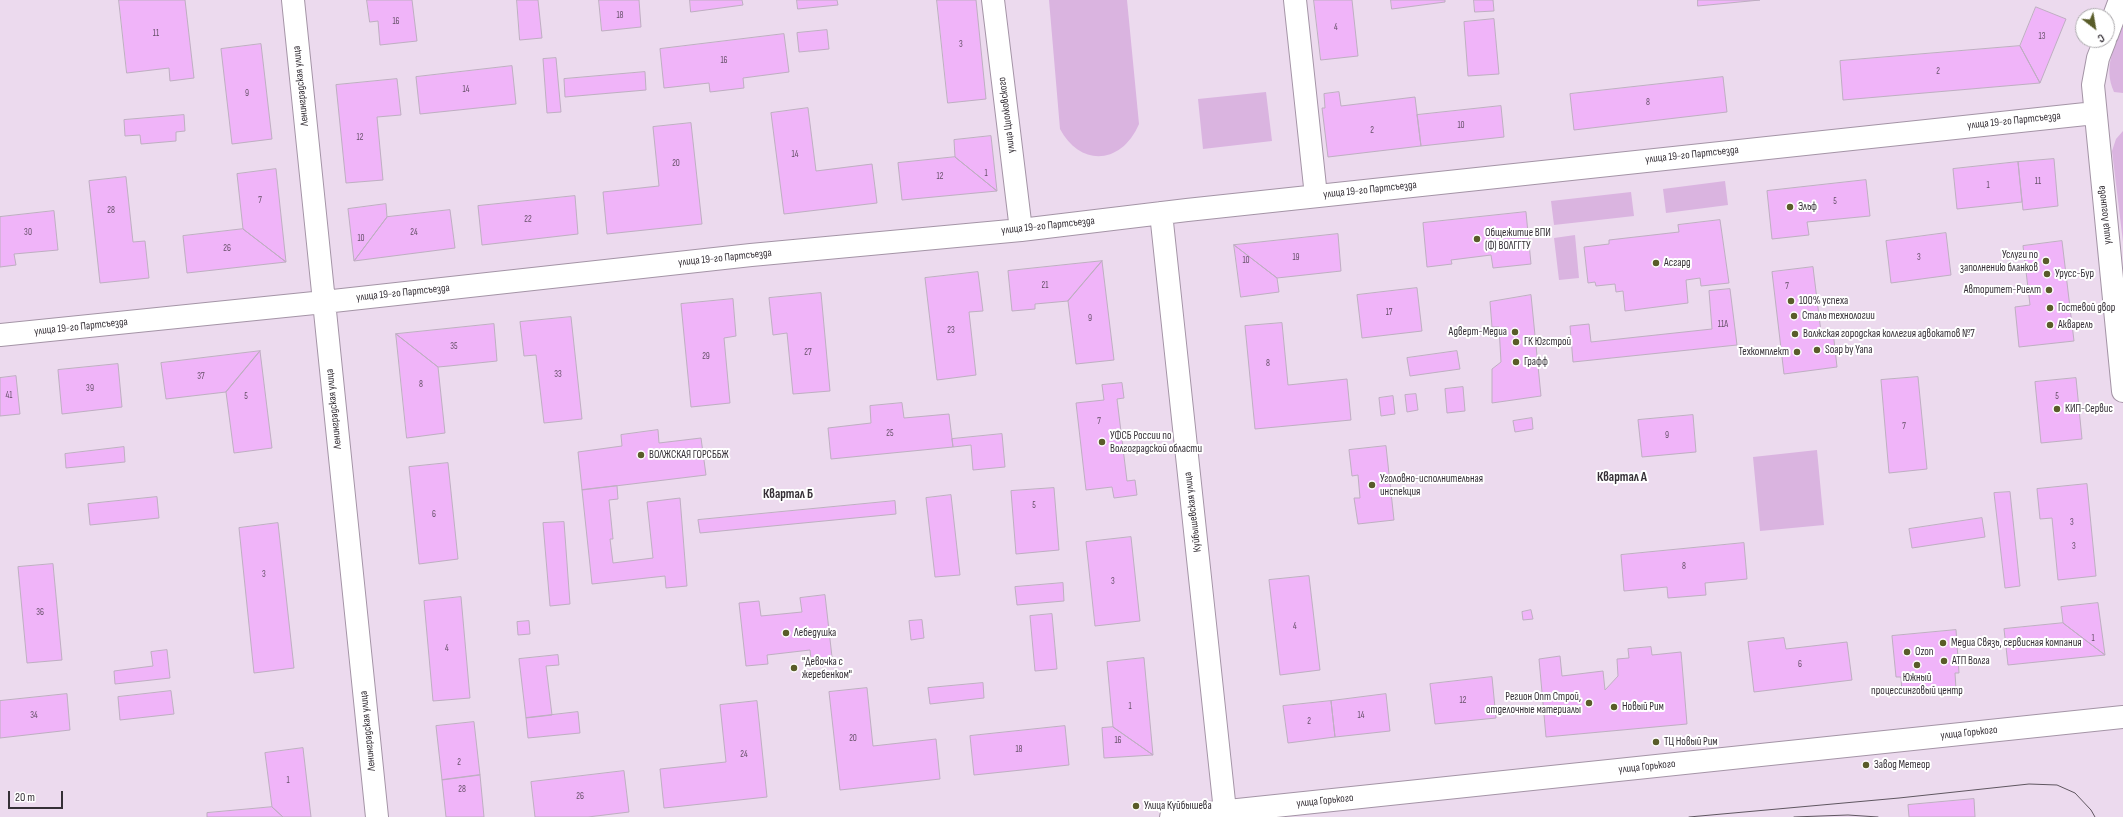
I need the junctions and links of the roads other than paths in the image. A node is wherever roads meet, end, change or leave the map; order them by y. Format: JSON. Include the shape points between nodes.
{"nodes":[{"id":1,"x":293,"y":0,"type":"edge"},
{"id":2,"x":993,"y":0,"type":"edge"},
{"id":3,"x":1295,"y":0,"type":"edge"},
{"id":4,"x":2120,"y":0,"type":"edge"},
{"id":5,"x":2115,"y":13,"type":"edge"},
{"id":6,"x":2102,"y":48,"type":"edge"},
{"id":7,"x":2095,"y":113,"type":"junction"},
{"id":8,"x":1316,"y":196,"type":"junction"},
{"id":9,"x":1161,"y":213,"type":"junction"},
{"id":10,"x":1021,"y":230,"type":"junction"},
{"id":11,"x":324,"y":302,"type":"junction"},
{"id":12,"x":0,"y":335,"type":"edge"},
{"id":13,"x":2123,"y":391,"type":"edge"},
{"id":14,"x":2123,"y":717,"type":"edge"},
{"id":15,"x":1225,"y":811,"type":"junction"},
{"id":16,"x":377,"y":817,"type":"edge"},
{"id":17,"x":1171,"y":817,"type":"edge"}],
"edges":[{"from":1,"to":11,"type":"street","name":"Ленинградская улица"},
{"from":2,"to":10,"type":"street","name":"улица Циолковского"},
{"from":3,"to":8,"type":"street"},
{"from":4,"to":5,"type":"street"},
{"from":6,"to":7,"type":"street","name":"улица Логинова","via":[[2092,86]]},
{"from":7,"to":8,"type":"street","name":"улица 19-го Партсъезда"},
{"from":7,"to":13,"type":"street","name":"улица Логинова"},
{"from":8,"to":9,"type":"street","name":"улица 19-го Партсъезда"},
{"from":9,"to":10,"type":"street","name":"улица 19-го Партсъезда"},
{"from":9,"to":15,"type":"street","name":"Куйбышевская улица"},
{"from":10,"to":11,"type":"street","name":"улица 19-го Партсъезда","via":[[751,255]]},
{"from":11,"to":12,"type":"street","name":"улица 19-го Партсъезда"},
{"from":11,"to":16,"type":"street","name":"Ленинградская улица"},
{"from":14,"to":15,"type":"street","name":"улица Горького"},
{"from":15,"to":17,"type":"street","name":"улица Горького"}]}
